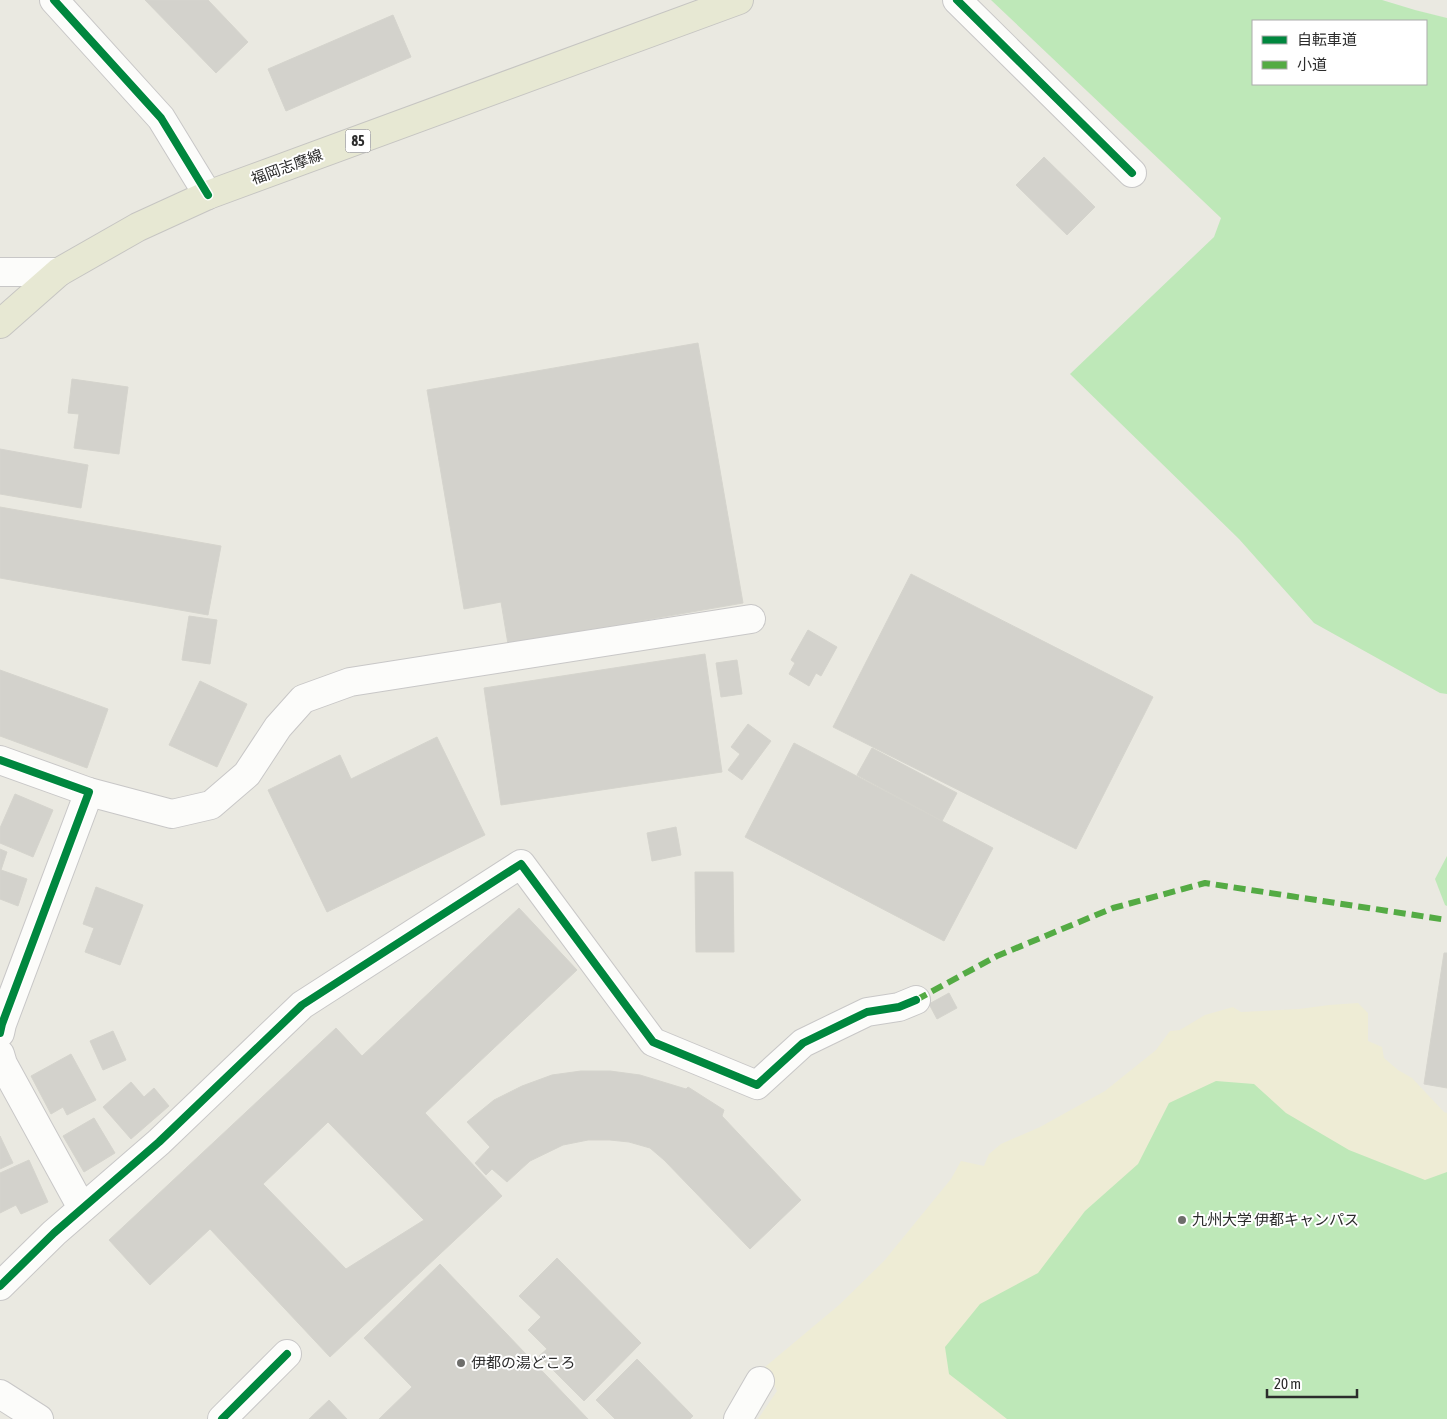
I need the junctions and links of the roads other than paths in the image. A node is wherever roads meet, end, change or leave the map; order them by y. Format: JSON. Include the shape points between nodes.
{"nodes":[{"id":1,"x":54,"y":0,"type":"edge"},
{"id":2,"x":739,"y":0,"type":"edge"},
{"id":3,"x":957,"y":0,"type":"edge"},
{"id":4,"x":1132,"y":173,"type":"dead end"},
{"id":5,"x":208,"y":196,"type":"junction"},
{"id":6,"x":0,"y":272,"type":"edge"},
{"id":7,"x":59,"y":272,"type":"junction"},
{"id":8,"x":0,"y":324,"type":"edge"},
{"id":9,"x":751,"y":619,"type":"dead end"},
{"id":10,"x":0,"y":760,"type":"edge"},
{"id":11,"x":89,"y":792,"type":"junction"},
{"id":12,"x":916,"y":1000,"type":"dead end"},
{"id":13,"x":0,"y":1033,"type":"edge"},
{"id":14,"x":0,"y":1054,"type":"edge"},
{"id":15,"x":82,"y":1208,"type":"junction"},
{"id":16,"x":0,"y":1286,"type":"edge"},
{"id":17,"x":287,"y":1354,"type":"dead end"},
{"id":18,"x":760,"y":1381,"type":"dead end"},
{"id":19,"x":0,"y":1394,"type":"edge"},
{"id":20,"x":39,"y":1419,"type":"edge"},
{"id":21,"x":222,"y":1419,"type":"edge"},
{"id":22,"x":738,"y":1419,"type":"edge"}],
"edges":[{"from":1,"to":5,"type":"street","via":[[161,118]]},
{"from":2,"to":5,"type":"main road","name":"福岡志摩線","number":"85"},
{"from":3,"to":4,"type":"street"},
{"from":5,"to":7,"type":"main road","name":"福岡志摩線","number":"85","via":[[138,227]]},
{"from":6,"to":7,"type":"street"},
{"from":7,"to":8,"type":"main road","name":"福岡志摩線","number":"85"},
{"from":9,"to":11,"type":"street","via":[[350,682],[303,699],[278,727],[247,774],[211,805],[172,814]]},
{"from":10,"to":11,"type":"street"},
{"from":11,"to":13,"type":"street"},
{"from":12,"to":15,"type":"street","via":[[899,1007],[867,1012],[803,1043],[757,1085],[653,1042],[521,864],[302,1005],[159,1142]]},
{"from":14,"to":15,"type":"street"},
{"from":15,"to":16,"type":"street"},
{"from":17,"to":21,"type":"street"},
{"from":18,"to":22,"type":"street"},
{"from":19,"to":20,"type":"street"}]}
